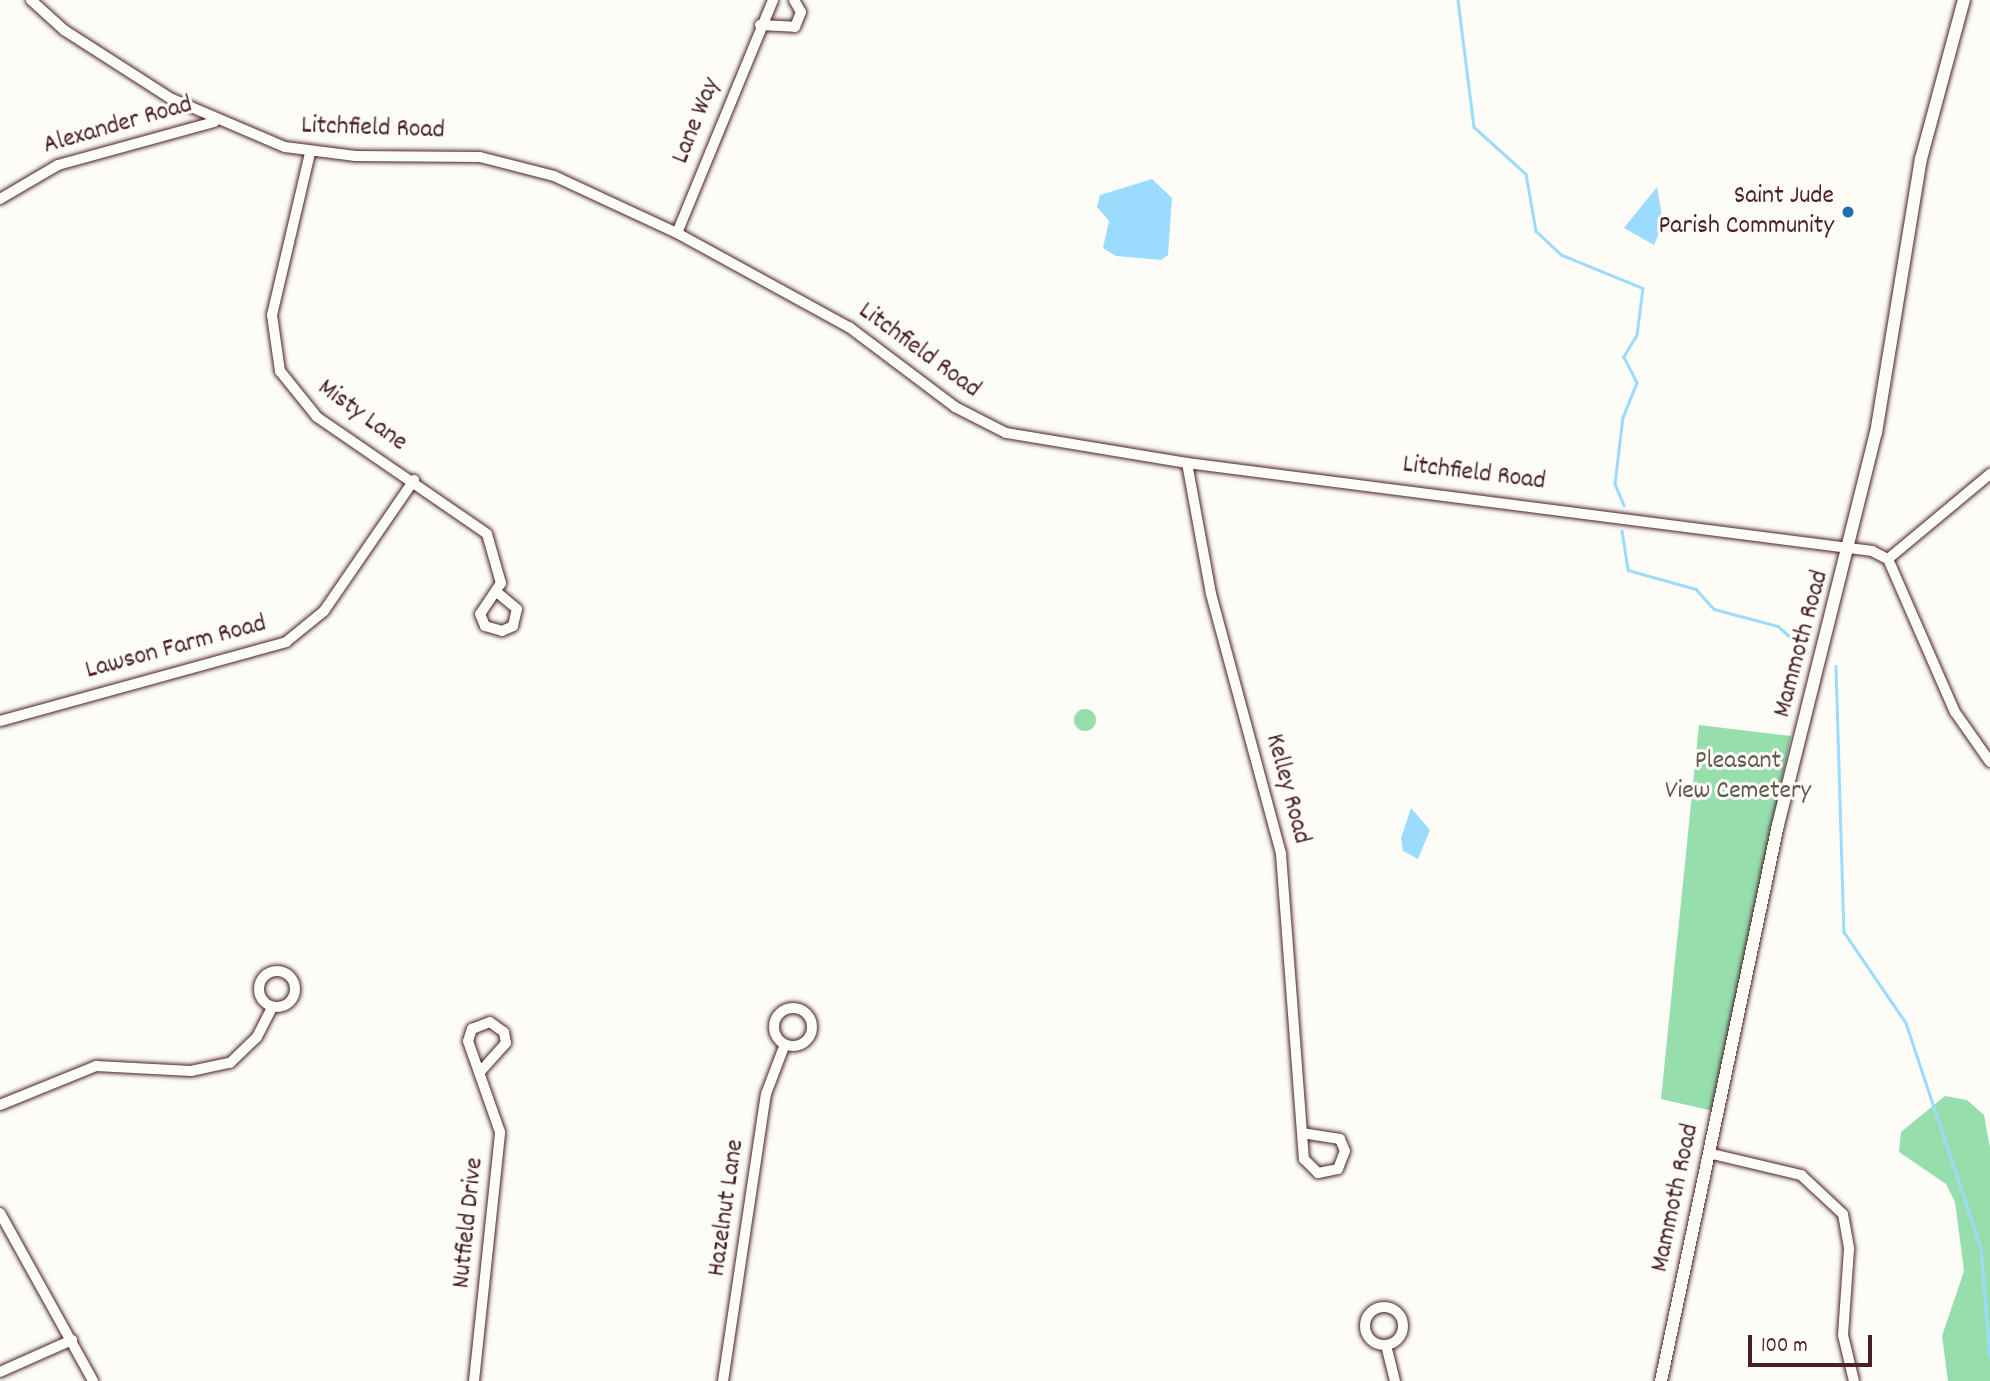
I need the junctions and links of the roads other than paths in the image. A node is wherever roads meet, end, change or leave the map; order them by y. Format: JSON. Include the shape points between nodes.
{"nodes":[{"id":1,"x":31,"y":0,"type":"edge"},
{"id":2,"x":773,"y":0,"type":"edge"},
{"id":3,"x":794,"y":0,"type":"edge"},
{"id":4,"x":1964,"y":0,"type":"edge"},
{"id":5,"x":760,"y":25,"type":"junction"},
{"id":6,"x":214,"y":122,"type":"junction"},
{"id":7,"x":310,"y":153,"type":"junction"},
{"id":8,"x":0,"y":199,"type":"edge"},
{"id":9,"x":677,"y":233,"type":"junction"},
{"id":10,"x":1187,"y":463,"type":"junction"},
{"id":11,"x":1990,"y":474,"type":"edge"},
{"id":12,"x":414,"y":480,"type":"junction"},
{"id":13,"x":1852,"y":546,"type":"junction"},
{"id":14,"x":1888,"y":559,"type":"junction"},
{"id":15,"x":499,"y":594,"type":"dead end"},
{"id":16,"x":0,"y":721,"type":"edge"},
{"id":17,"x":1990,"y":762,"type":"edge"},
{"id":18,"x":272,"y":1007,"type":"dead end"},
{"id":19,"x":785,"y":1044,"type":"dead end"},
{"id":20,"x":480,"y":1072,"type":"junction"},
{"id":21,"x":0,"y":1105,"type":"edge"},
{"id":22,"x":1303,"y":1133,"type":"junction"},
{"id":23,"x":1708,"y":1153,"type":"junction"},
{"id":24,"x":0,"y":1213,"type":"edge"},
{"id":25,"x":72,"y":1340,"type":"junction"},
{"id":26,"x":1386,"y":1345,"type":"dead end"},
{"id":27,"x":0,"y":1372,"type":"edge"},
{"id":28,"x":93,"y":1381,"type":"edge"},
{"id":29,"x":474,"y":1381,"type":"edge"},
{"id":30,"x":723,"y":1381,"type":"edge"},
{"id":31,"x":1395,"y":1381,"type":"edge"},
{"id":32,"x":1661,"y":1381,"type":"edge"},
{"id":33,"x":1854,"y":1381,"type":"edge"}],
"edges":[{"from":1,"to":6,"type":"street","name":"Litchfield Road","via":[[80,41]]},
{"from":2,"to":5,"type":"street","name":"Lane Way"},
{"from":3,"to":5,"type":"street","via":[[801,12],[795,27]]},
{"from":4,"to":13,"type":"main road","name":"Mammoth Road","via":[[1921,159]]},
{"from":5,"to":9,"type":"street","name":"Lane Way"},
{"from":6,"to":7,"type":"street","name":"Litchfield Road"},
{"from":6,"to":8,"type":"street","name":"Alexander Road","via":[[58,165]]},
{"from":7,"to":9,"type":"street","name":"Litchfield Road","via":[[499,160],[554,176]]},
{"from":7,"to":12,"type":"street","name":"Misty Lane","via":[[272,315],[274,352],[288,385],[317,417]]},
{"from":9,"to":10,"type":"street","name":"Litchfield Road","via":[[849,327],[988,426]]},
{"from":10,"to":13,"type":"street","name":"Litchfield Road"},
{"from":10,"to":22,"type":"street","name":"Kelley Road","via":[[1211,594],[1281,854]]},
{"from":11,"to":14,"type":"street"},
{"from":12,"to":15,"type":"street","name":"Misty Lane","via":[[487,534],[499,558]]},
{"from":12,"to":16,"type":"street","name":"Lawson Farm Road","via":[[324,611],[286,642]]},
{"from":13,"to":14,"type":"street","name":"Litchfield Road"},
{"from":13,"to":23,"type":"main road","name":"Mammoth Road","via":[[1778,825]]},
{"from":14,"to":17,"type":"street","via":[[1955,712]]},
{"from":18,"to":21,"type":"street","via":[[257,1037],[230,1063],[191,1071],[96,1066]]},
{"from":19,"to":30,"type":"street","name":"Hazelnut Lane","via":[[766,1094]]},
{"from":20,"to":20,"type":"street","name":"Nutfield Drive","via":[[469,1035],[490,1022],[504,1032],[506,1043]]},
{"from":20,"to":29,"type":"street","name":"Nutfield Drive","via":[[500,1132]]},
{"from":22,"to":22,"type":"street","name":"Kelley Road","via":[[1312,1170],[1338,1169],[1345,1158],[1340,1139]]},
{"from":23,"to":32,"type":"main road","name":"Mammoth Road"},
{"from":23,"to":33,"type":"street","via":[[1801,1175],[1843,1214],[1849,1248],[1843,1335]]},
{"from":24,"to":25,"type":"street"},
{"from":25,"to":27,"type":"street"},
{"from":25,"to":28,"type":"street"},
{"from":26,"to":31,"type":"street"}]}
